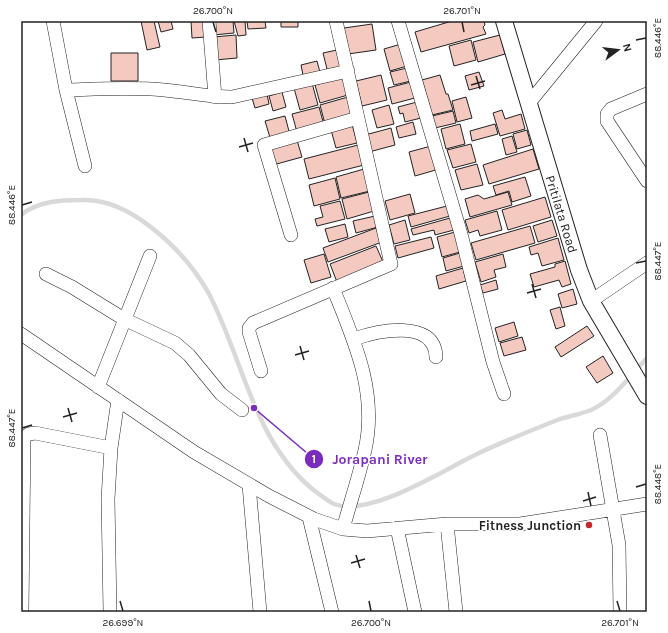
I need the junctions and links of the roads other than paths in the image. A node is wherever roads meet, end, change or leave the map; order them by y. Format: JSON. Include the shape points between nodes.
{"nodes":[{"id":1,"x":53,"y":21,"type":"edge"},
{"id":2,"x":209,"y":21,"type":"edge"},
{"id":3,"x":336,"y":21,"type":"edge"},
{"id":4,"x":398,"y":21,"type":"edge"},
{"id":5,"x":504,"y":21,"type":"edge"},
{"id":6,"x":596,"y":21,"type":"edge"},
{"id":7,"x":348,"y":71,"type":"junction"},
{"id":8,"x":66,"y":90,"type":"junction"},
{"id":9,"x":647,"y":94,"type":"edge"},
{"id":10,"x":215,"y":97,"type":"junction"},
{"id":11,"x":529,"y":104,"type":"junction"},
{"id":12,"x":358,"y":118,"type":"junction"},
{"id":13,"x":85,"y":166,"type":"dead end"},
{"id":14,"x":647,"y":180,"type":"edge"},
{"id":15,"x":291,"y":235,"type":"dead end"},
{"id":16,"x":150,"y":256,"type":"dead end"},
{"id":17,"x":647,"y":263,"type":"edge"},
{"id":18,"x":46,"y":274,"type":"dead end"},
{"id":19,"x":333,"y":288,"type":"junction"},
{"id":20,"x":591,"y":301,"type":"junction"},
{"id":21,"x":124,"y":319,"type":"junction"},
{"id":22,"x":21,"y":334,"type":"edge"},
{"id":23,"x":354,"y":339,"type":"junction"},
{"id":24,"x":436,"y":357,"type":"dead end"},
{"id":25,"x":262,"y":371,"type":"dead end"},
{"id":26,"x":98,"y":386,"type":"junction"},
{"id":27,"x":504,"y":394,"type":"dead end"},
{"id":28,"x":647,"y":396,"type":"edge"},
{"id":29,"x":118,"y":400,"type":"junction"},
{"id":30,"x":242,"y":410,"type":"dead end"},
{"id":31,"x":600,"y":435,"type":"dead end"},
{"id":32,"x":111,"y":448,"type":"junction"},
{"id":33,"x":22,"y":458,"type":"edge"},
{"id":34,"x":249,"y":485,"type":"junction"},
{"id":35,"x":647,"y":504,"type":"edge"},
{"id":36,"x":612,"y":508,"type":"junction"},
{"id":37,"x":309,"y":517,"type":"junction"},
{"id":38,"x":23,"y":519,"type":"edge"},
{"id":39,"x":344,"y":524,"type":"junction"},
{"id":40,"x":447,"y":524,"type":"junction"},
{"id":41,"x":397,"y":528,"type":"junction"},
{"id":42,"x":22,"y":612,"type":"edge"},
{"id":43,"x":110,"y":612,"type":"edge"},
{"id":44,"x":260,"y":612,"type":"edge"},
{"id":45,"x":332,"y":612,"type":"edge"},
{"id":46,"x":415,"y":612,"type":"edge"},
{"id":47,"x":456,"y":612,"type":"edge"},
{"id":48,"x":620,"y":612,"type":"edge"}],
"edges":[{"from":1,"to":8,"type":"street"},
{"from":2,"to":10,"type":"street"},
{"from":3,"to":7,"type":"street"},
{"from":4,"to":27,"type":"street","via":[[461,234]]},
{"from":5,"to":11,"type":"street","name":"Pritilata Road"},
{"from":6,"to":11,"type":"street"},
{"from":7,"to":10,"type":"street","via":[[247,95]]},
{"from":7,"to":12,"type":"street"},
{"from":8,"to":10,"type":"street","via":[[123,88],[164,90]]},
{"from":8,"to":13,"type":"street"},
{"from":9,"to":14,"type":"street","via":[[611,109],[606,121]]},
{"from":11,"to":20,"type":"street","name":"Pritilata Road","via":[[579,270]]},
{"from":12,"to":15,"type":"street","via":[[264,145]]},
{"from":12,"to":19,"type":"street","via":[[391,264]]},
{"from":16,"to":21,"type":"street"},
{"from":17,"to":20,"type":"street"},
{"from":18,"to":21,"type":"street"},
{"from":19,"to":23,"type":"street"},
{"from":19,"to":25,"type":"street","via":[[250,326]]},
{"from":20,"to":28,"type":"street","name":"Pritilata Road"},
{"from":21,"to":26,"type":"street"},
{"from":21,"to":30,"type":"street","via":[[175,343],[221,394]]},
{"from":22,"to":26,"type":"street"},
{"from":23,"to":24,"type":"street","via":[[391,330],[410,331],[432,340],[435,344]]},
{"from":23,"to":39,"type":"street","via":[[366,380],[369,402],[366,449]]},
{"from":26,"to":29,"type":"street"},
{"from":29,"to":32,"type":"street"},
{"from":29,"to":34,"type":"street","via":[[194,452]]},
{"from":31,"to":36,"type":"street"},
{"from":32,"to":33,"type":"street","via":[[35,433],[24,437]]},
{"from":32,"to":43,"type":"street","via":[[108,499]]},
{"from":33,"to":38,"type":"street"},
{"from":34,"to":37,"type":"street"},
{"from":34,"to":44,"type":"street"},
{"from":35,"to":36,"type":"street"},
{"from":36,"to":40,"type":"street","via":[[520,524]]},
{"from":36,"to":48,"type":"street","via":[[619,545]]},
{"from":37,"to":39,"type":"street"},
{"from":37,"to":45,"type":"street"},
{"from":38,"to":42,"type":"street"},
{"from":39,"to":41,"type":"street","via":[[367,531]]},
{"from":40,"to":41,"type":"street"},
{"from":40,"to":47,"type":"street"},
{"from":41,"to":46,"type":"street"}]}
